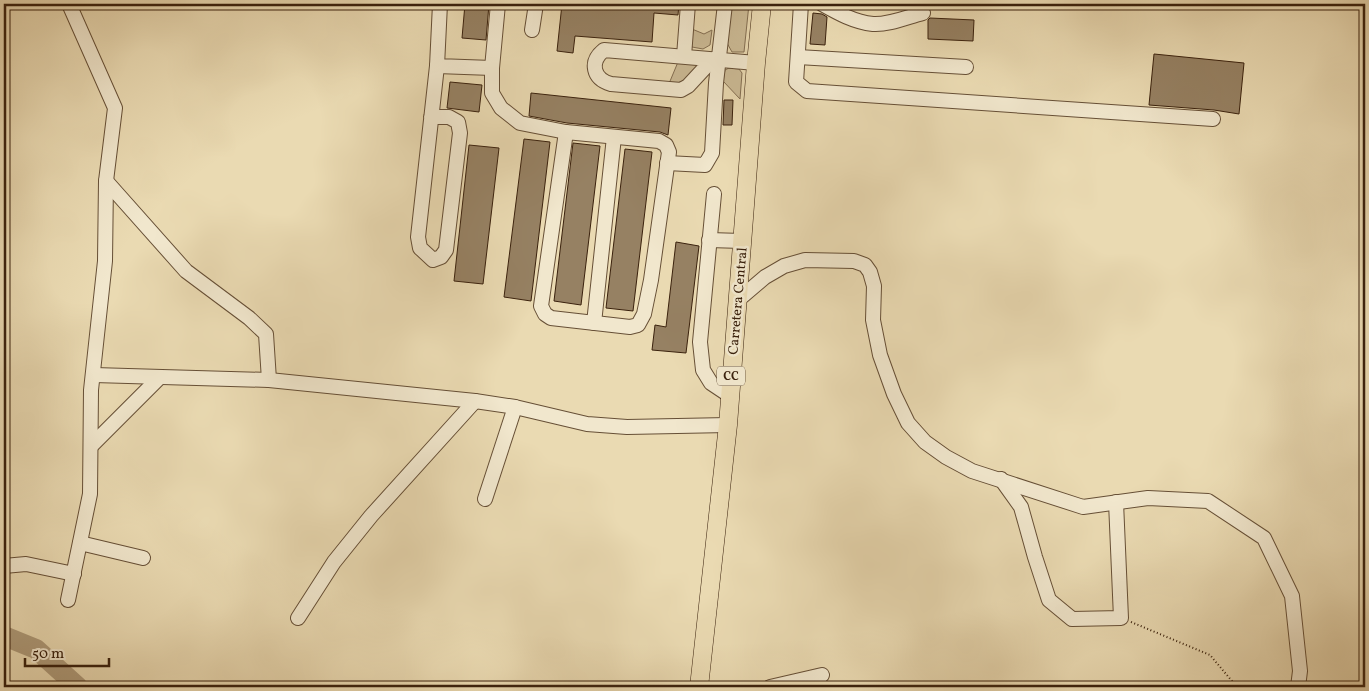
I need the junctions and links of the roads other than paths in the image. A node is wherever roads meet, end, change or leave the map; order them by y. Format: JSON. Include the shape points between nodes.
{"nodes":[{"id":1,"x":69,"y":4,"type":"edge"},
{"id":2,"x":440,"y":4,"type":"edge"},
{"id":3,"x":498,"y":4,"type":"edge"},
{"id":4,"x":536,"y":4,"type":"edge"},
{"id":5,"x":688,"y":4,"type":"edge"},
{"id":6,"x":725,"y":4,"type":"edge"},
{"id":7,"x":762,"y":4,"type":"edge"},
{"id":8,"x":800,"y":4,"type":"edge"},
{"id":9,"x":822,"y":4,"type":"edge"},
{"id":10,"x":923,"y":13,"type":"dead end"},
{"id":11,"x":532,"y":30,"type":"dead end"},
{"id":12,"x":684,"y":56,"type":"junction"},
{"id":13,"x":798,"y":57,"type":"junction"},
{"id":14,"x":716,"y":59,"type":"junction"},
{"id":15,"x":756,"y":63,"type":"junction"},
{"id":16,"x":437,"y":66,"type":"junction"},
{"id":17,"x":966,"y":67,"type":"dead end"},
{"id":18,"x":492,"y":68,"type":"junction"},
{"id":19,"x":431,"y":117,"type":"junction"},
{"id":20,"x":1213,"y":119,"type":"dead end"},
{"id":21,"x":566,"y":132,"type":"junction"},
{"id":22,"x":614,"y":137,"type":"junction"},
{"id":23,"x":667,"y":163,"type":"junction"},
{"id":24,"x":106,"y":181,"type":"junction"},
{"id":25,"x":714,"y":194,"type":"dead end"},
{"id":26,"x":709,"y":240,"type":"junction"},
{"id":27,"x":742,"y":241,"type":"junction"},
{"id":28,"x":738,"y":300,"type":"junction"},
{"id":29,"x":594,"y":323,"type":"junction"},
{"id":30,"x":94,"y":375,"type":"junction"},
{"id":31,"x":159,"y":378,"type":"junction"},
{"id":32,"x":269,"y":380,"type":"junction"},
{"id":33,"x":729,"y":395,"type":"junction"},
{"id":34,"x":476,"y":402,"type":"junction"},
{"id":35,"x":515,"y":408,"type":"junction"},
{"id":36,"x":728,"y":425,"type":"junction"},
{"id":37,"x":91,"y":446,"type":"junction"},
{"id":38,"x":1002,"y":479,"type":"junction"},
{"id":39,"x":485,"y":499,"type":"dead end"},
{"id":40,"x":1116,"y":502,"type":"junction"},
{"id":41,"x":80,"y":544,"type":"junction"},
{"id":42,"x":143,"y":558,"type":"dead end"},
{"id":43,"x":4,"y":566,"type":"edge"},
{"id":44,"x":74,"y":574,"type":"junction"},
{"id":45,"x":68,"y":600,"type":"dead end"},
{"id":46,"x":298,"y":618,"type":"dead end"},
{"id":47,"x":822,"y":675,"type":"dead end"},
{"id":48,"x":699,"y":687,"type":"edge"},
{"id":49,"x":770,"y":687,"type":"edge"},
{"id":50,"x":1298,"y":687,"type":"edge"}],
"edges":[{"from":1,"to":24,"type":"street","via":[[115,108]]},
{"from":2,"to":16,"type":"street"},
{"from":3,"to":18,"type":"street"},
{"from":4,"to":11,"type":"street"},
{"from":5,"to":12,"type":"street"},
{"from":6,"to":14,"type":"street"},
{"from":7,"to":15,"type":"main road","name":"Carretera Central","number":"CC"},
{"from":8,"to":13,"type":"street"},
{"from":9,"to":10,"type":"street","via":[[846,17],[873,24]]},
{"from":12,"to":14,"type":"street"},
{"from":12,"to":14,"type":"street","via":[[604,50],[597,55],[595,69],[602,81],[611,84],[681,90]]},
{"from":13,"to":17,"type":"street"},
{"from":13,"to":20,"type":"street","via":[[796,82],[807,91]]},
{"from":14,"to":15,"type":"street"},
{"from":14,"to":23,"type":"street","via":[[712,153],[706,164]]},
{"from":15,"to":27,"type":"main road","name":"Carretera Central","number":"CC"},
{"from":16,"to":18,"type":"street"},
{"from":16,"to":19,"type":"street"},
{"from":18,"to":21,"type":"street","via":[[492,92],[511,118],[520,123]]},
{"from":19,"to":19,"type":"street","via":[[418,237],[420,248],[433,260],[446,250],[460,133],[458,122],[449,117]]},
{"from":21,"to":22,"type":"street"},
{"from":21,"to":29,"type":"street","via":[[541,306],[551,318]]},
{"from":22,"to":23,"type":"street","via":[[659,141],[669,152]]},
{"from":22,"to":29,"type":"street"},
{"from":23,"to":29,"type":"street","via":[[644,314],[638,325],[630,327]]},
{"from":24,"to":30,"type":"street","via":[[105,262]]},
{"from":24,"to":32,"type":"street","via":[[186,271],[266,334]]},
{"from":25,"to":26,"type":"street"},
{"from":26,"to":27,"type":"street"},
{"from":26,"to":33,"type":"street","via":[[700,342],[702,361],[711,383]]},
{"from":27,"to":28,"type":"main road","name":"Carretera Central","number":"CC"},
{"from":28,"to":33,"type":"main road","name":"Carretera Central","number":"CC"},
{"from":28,"to":38,"type":"street","via":[[765,277],[784,266],[805,260],[854,261],[865,265],[874,286],[873,320],[880,355],[908,423],[925,442],[946,457],[972,470]]},
{"from":30,"to":31,"type":"street"},
{"from":30,"to":37,"type":"street"},
{"from":31,"to":32,"type":"street"},
{"from":31,"to":37,"type":"street"},
{"from":32,"to":34,"type":"street"},
{"from":33,"to":36,"type":"main road","name":"Carretera Central","number":"CC"},
{"from":34,"to":35,"type":"street"},
{"from":34,"to":46,"type":"street","via":[[371,516],[334,562]]},
{"from":35,"to":36,"type":"street","via":[[586,424]]},
{"from":35,"to":39,"type":"street"},
{"from":36,"to":48,"type":"main road","name":"Carretera Central","number":"CC"},
{"from":37,"to":41,"type":"street","via":[[90,494]]},
{"from":38,"to":40,"type":"street","via":[[1083,506]]},
{"from":38,"to":40,"type":"street","via":[[1021,507],[1049,600],[1072,619],[1121,618]]},
{"from":40,"to":50,"type":"street","via":[[1148,498],[1208,501],[1264,538],[1292,596],[1300,671]]},
{"from":41,"to":42,"type":"street"},
{"from":41,"to":44,"type":"street"},
{"from":43,"to":44,"type":"street","via":[[26,564]]},
{"from":44,"to":45,"type":"street"},
{"from":47,"to":49,"type":"street"}]}
